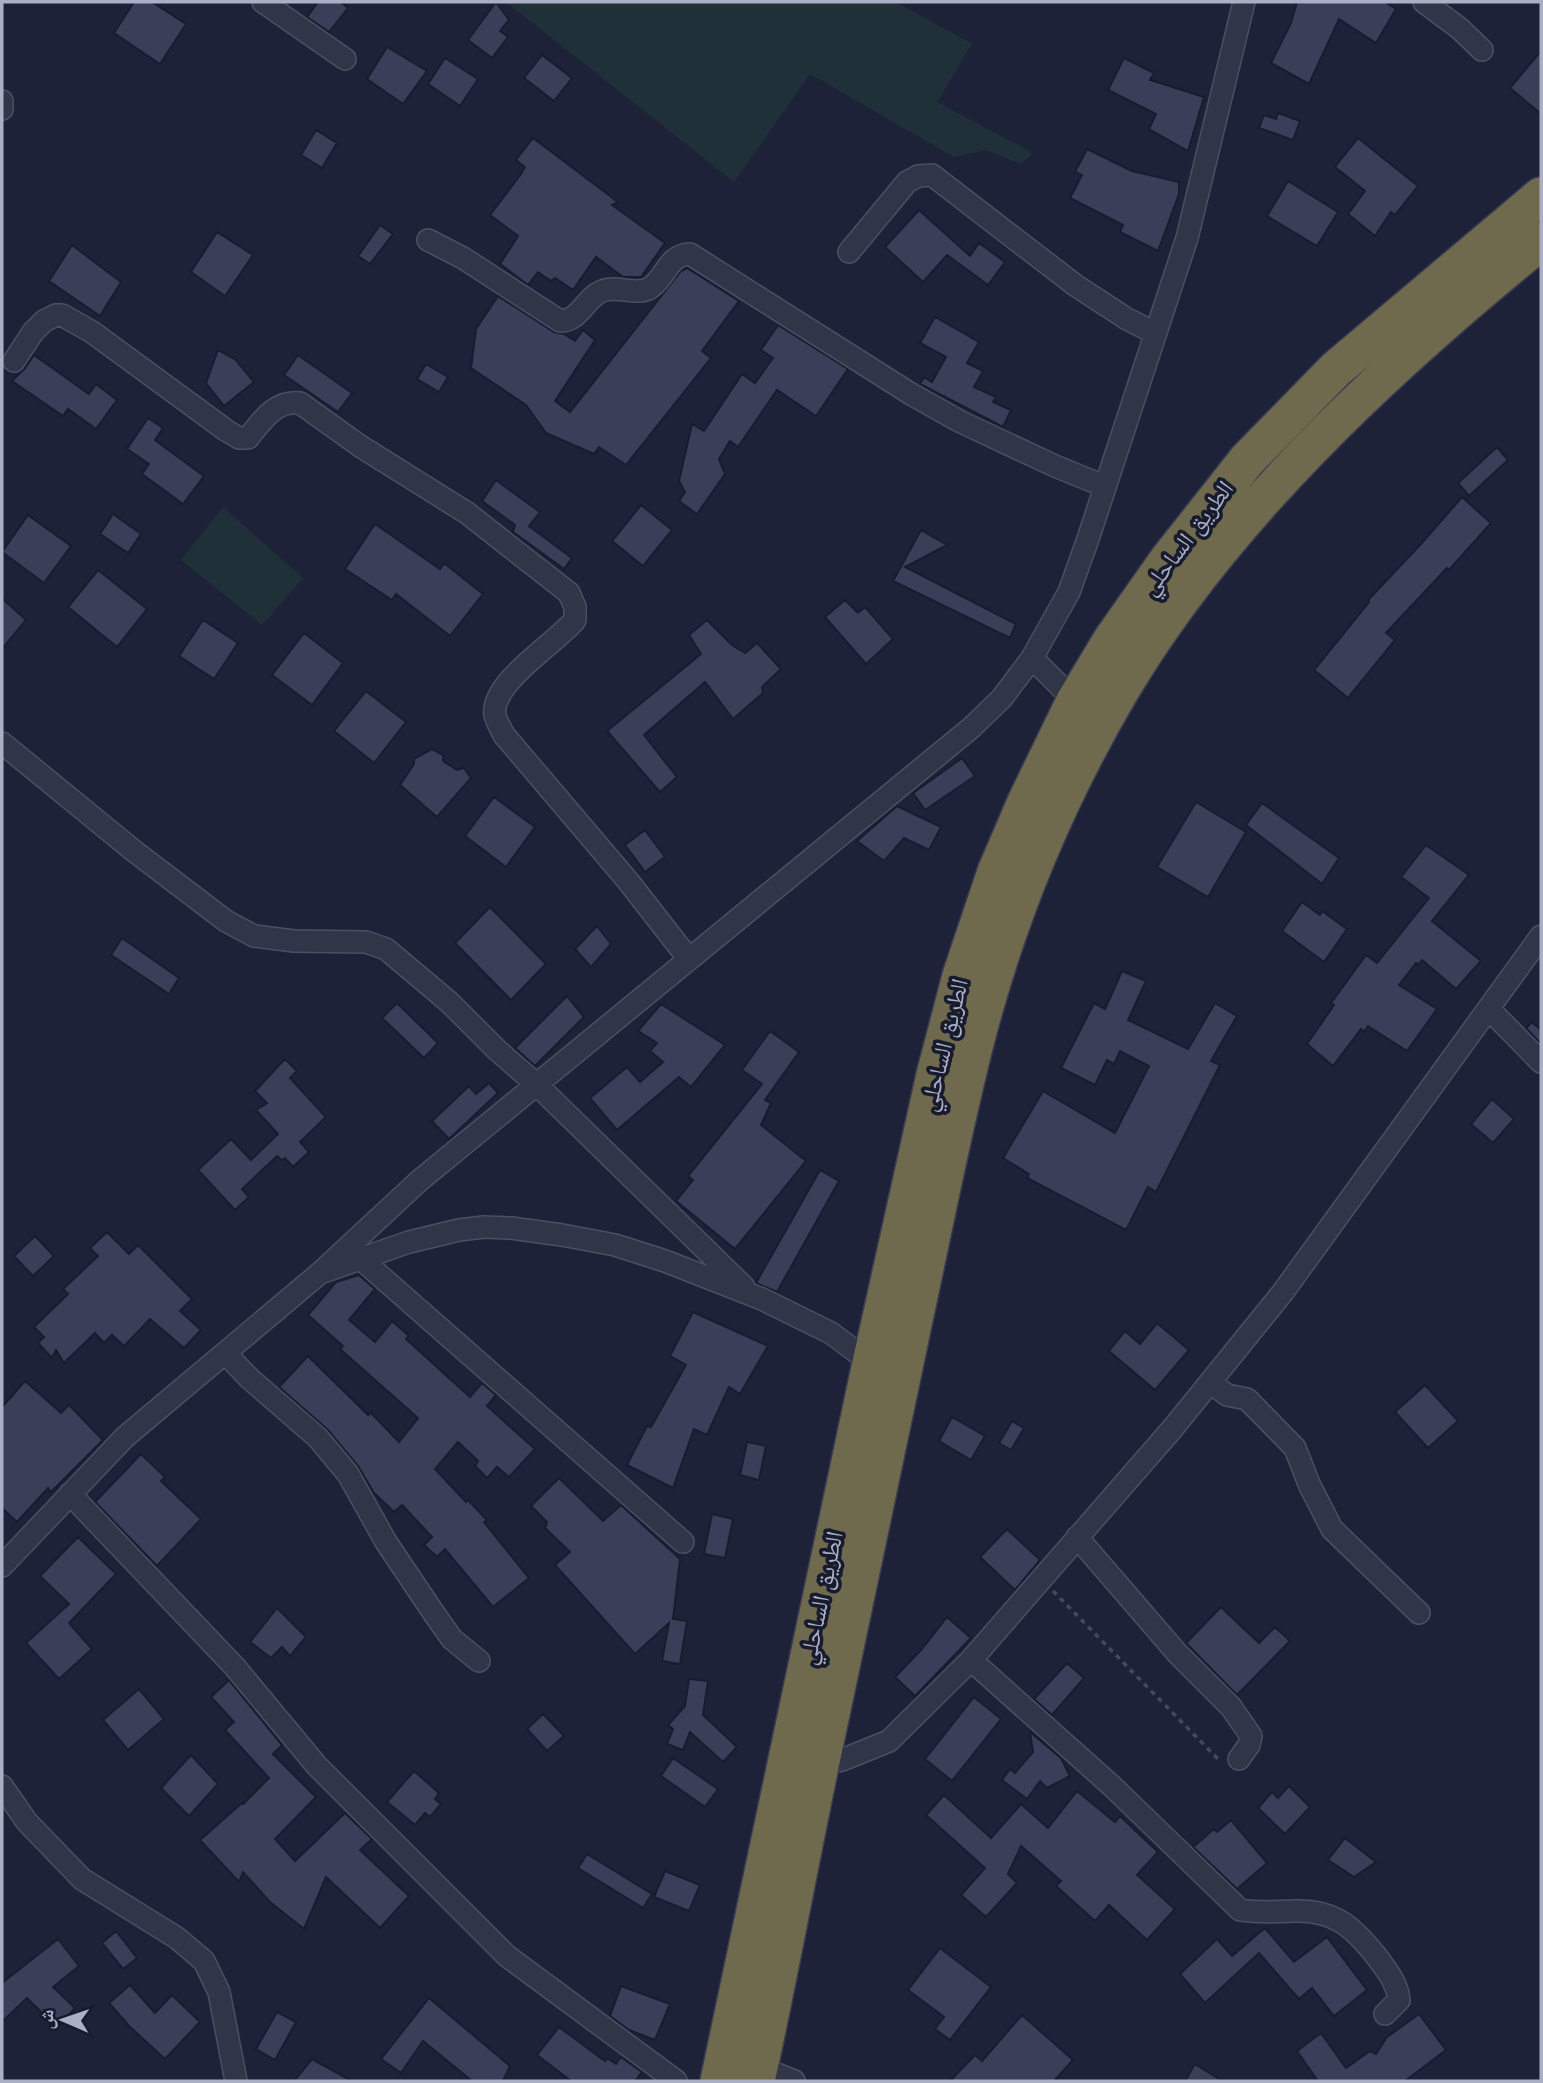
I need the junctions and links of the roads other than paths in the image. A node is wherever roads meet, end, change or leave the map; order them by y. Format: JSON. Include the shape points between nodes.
{"nodes":[{"id":1,"x":263,"y":2,"type":"edge"},
{"id":2,"x":1244,"y":2,"type":"edge"},
{"id":3,"x":1424,"y":2,"type":"edge"},
{"id":4,"x":1482,"y":50,"type":"dead end"},
{"id":5,"x":345,"y":59,"type":"dead end"},
{"id":6,"x":2,"y":101,"type":"edge"},
{"id":7,"x":2,"y":109,"type":"edge"},
{"id":8,"x":1541,"y":196,"type":"edge"},
{"id":9,"x":428,"y":240,"type":"dead end"},
{"id":10,"x":1541,"y":241,"type":"edge"},
{"id":11,"x":849,"y":252,"type":"dead end"},
{"id":12,"x":1155,"y":333,"type":"junction"},
{"id":13,"x":14,"y":361,"type":"dead end"},
{"id":14,"x":1104,"y":486,"type":"junction"},
{"id":15,"x":1032,"y":659,"type":"junction"},
{"id":16,"x":1075,"y":701,"type":"junction"},
{"id":17,"x":2,"y":743,"type":"edge"},
{"id":18,"x":1541,"y":936,"type":"edge"},
{"id":19,"x":688,"y":958,"type":"junction"},
{"id":20,"x":1489,"y":1009,"type":"junction"},
{"id":21,"x":1541,"y":1062,"type":"edge"},
{"id":22,"x":536,"y":1084,"type":"junction"},
{"id":23,"x":361,"y":1259,"type":"junction"},
{"id":24,"x":320,"y":1273,"type":"junction"},
{"id":25,"x":750,"y":1294,"type":"junction"},
{"id":26,"x":226,"y":1354,"type":"junction"},
{"id":27,"x":871,"y":1363,"type":"junction"},
{"id":28,"x":1210,"y":1382,"type":"junction"},
{"id":29,"x":70,"y":1494,"type":"junction"},
{"id":30,"x":1077,"y":1537,"type":"junction"},
{"id":31,"x":683,"y":1542,"type":"dead end"},
{"id":32,"x":2,"y":1566,"type":"edge"},
{"id":33,"x":1419,"y":1614,"type":"dead end"},
{"id":34,"x":971,"y":1660,"type":"junction"},
{"id":35,"x":479,"y":1661,"type":"dead end"},
{"id":36,"x":1231,"y":1762,"type":"road end"},
{"id":37,"x":820,"y":1765,"type":"junction"},
{"id":38,"x":2,"y":1786,"type":"edge"},
{"id":39,"x":1385,"y":2014,"type":"dead end"},
{"id":40,"x":758,"y":2074,"type":"edge"},
{"id":41,"x":236,"y":2081,"type":"edge"},
{"id":42,"x":676,"y":2081,"type":"edge"},
{"id":43,"x":719,"y":2081,"type":"edge"},
{"id":44,"x":794,"y":2081,"type":"edge"}],
"edges":[{"from":1,"to":5,"type":"street"},
{"from":2,"to":12,"type":"street","via":[[1187,238]]},
{"from":3,"to":4,"type":"street"},
{"from":6,"to":7,"type":"street"},
{"from":8,"to":16,"type":"highway","name":"الطريق الساحلي","via":[[1336,369],[1247,460],[1168,560]]},
{"from":9,"to":14,"type":"street","via":[[560,321],[574,318],[603,290],[649,289],[675,257],[690,254],[941,410]]},
{"from":10,"to":37,"type":"highway","name":"الطريق الساحلي","via":[[1422,340],[1249,515],[1203,568],[1139,660],[1074,776],[1007,938],[974,1045]]},
{"from":11,"to":12,"type":"street","via":[[907,182],[932,175],[1075,285]]},
{"from":12,"to":14,"type":"street"},
{"from":13,"to":19,"type":"street","via":[[44,321],[56,314],[92,332],[239,438],[248,438],[274,408],[300,403],[467,513],[569,593],[575,620],[516,672],[497,696],[495,714],[504,735]]},
{"from":14,"to":15,"type":"street","via":[[1069,592]]},
{"from":15,"to":16,"type":"street"},
{"from":15,"to":19,"type":"street","via":[[971,728]]},
{"from":16,"to":27,"type":"highway","name":"الطريق الساحلي","via":[[996,872],[961,976]]},
{"from":17,"to":22,"type":"street","via":[[226,921],[254,936],[366,942],[386,949]]},
{"from":18,"to":20,"type":"street"},
{"from":19,"to":22,"type":"street"},
{"from":20,"to":21,"type":"street"},
{"from":20,"to":28,"type":"street","via":[[1283,1292]]},
{"from":22,"to":24,"type":"street","via":[[419,1181]]},
{"from":22,"to":25,"type":"street"},
{"from":23,"to":24,"type":"street"},
{"from":23,"to":25,"type":"street","via":[[459,1230],[511,1228],[615,1245]]},
{"from":23,"to":31,"type":"street"},
{"from":24,"to":26,"type":"street"},
{"from":25,"to":27,"type":"street","via":[[831,1333]]},
{"from":26,"to":29,"type":"street","via":[[125,1437]]},
{"from":26,"to":35,"type":"street","via":[[318,1438],[348,1475],[435,1615],[453,1639]]},
{"from":27,"to":43,"type":"highway","name":"الطريق الساحلي"},
{"from":28,"to":30,"type":"street"},
{"from":28,"to":33,"type":"street","via":[[1227,1395],[1247,1399],[1295,1448],[1332,1529]]},
{"from":29,"to":32,"type":"street"},
{"from":29,"to":42,"type":"street","via":[[234,1666],[317,1766],[507,1956]]},
{"from":30,"to":34,"type":"street"},
{"from":30,"to":36,"type":"street","via":[[1177,1653],[1231,1707],[1251,1737]]},
{"from":34,"to":37,"type":"street","via":[[890,1741]]},
{"from":34,"to":39,"type":"street","via":[[1113,1787],[1240,1910],[1313,1912],[1333,1917],[1359,1935],[1398,1991],[1399,2000]]},
{"from":37,"to":40,"type":"highway","name":"الطريق الساحلي"},
{"from":38,"to":41,"type":"street","via":[[27,1822],[82,1879],[177,1938],[204,1961],[219,1992]]},
{"from":40,"to":44,"type":"street"}]}
